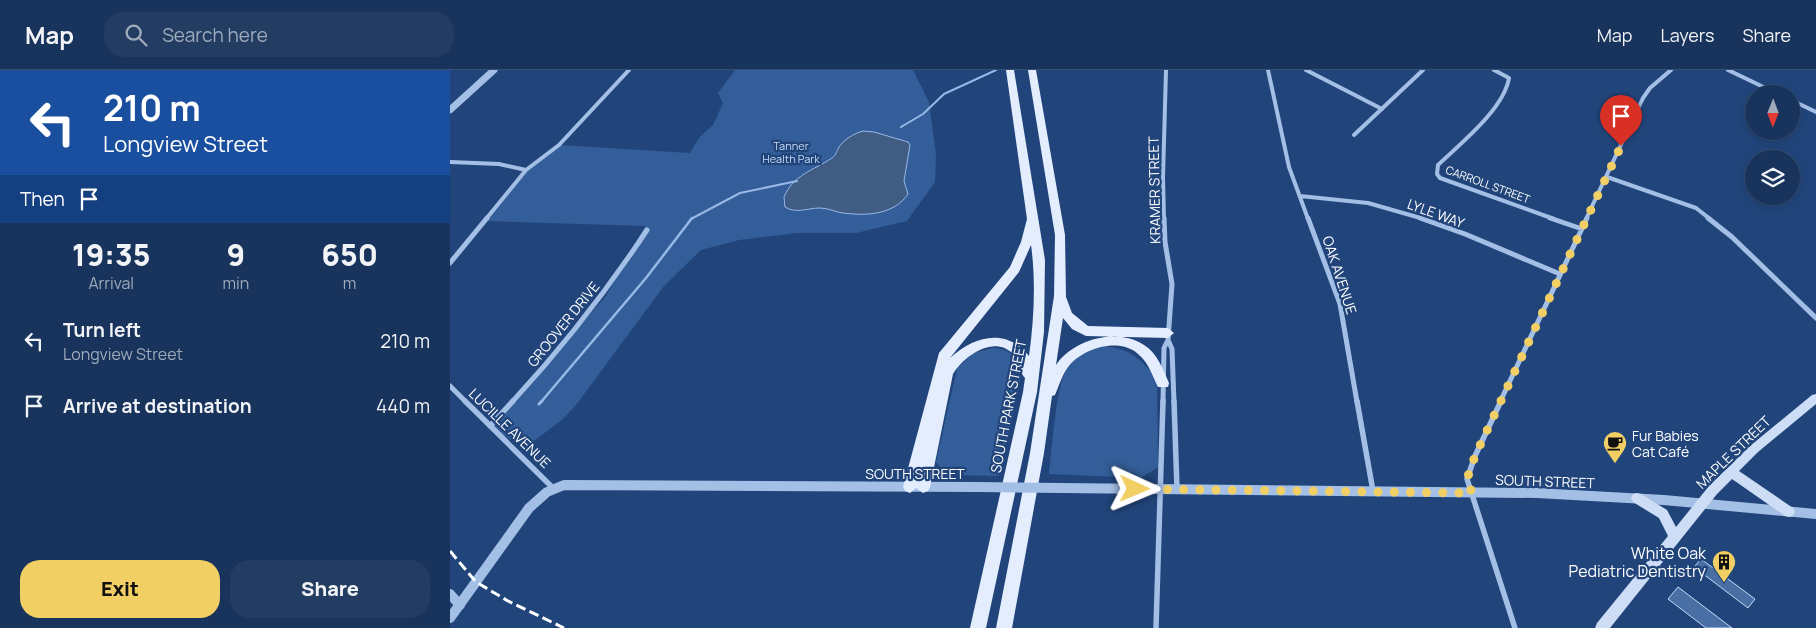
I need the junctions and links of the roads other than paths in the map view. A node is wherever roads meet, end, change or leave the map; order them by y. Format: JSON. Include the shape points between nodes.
{"nodes":[{"id":1,"x":494,"y":70,"type":"edge"},
{"id":2,"x":629,"y":70,"type":"edge"},
{"id":3,"x":1010,"y":70,"type":"edge"},
{"id":4,"x":1032,"y":70,"type":"edge"},
{"id":5,"x":1166,"y":70,"type":"edge"},
{"id":6,"x":1268,"y":70,"type":"edge"},
{"id":7,"x":1306,"y":70,"type":"edge"},
{"id":8,"x":1423,"y":70,"type":"edge"},
{"id":9,"x":1494,"y":70,"type":"edge"},
{"id":10,"x":1671,"y":70,"type":"edge"},
{"id":11,"x":1728,"y":70,"type":"edge"},
{"id":12,"x":1759,"y":85,"type":"edge"},
{"id":13,"x":1800,"y":104,"type":"edge"},
{"id":14,"x":1382,"y":108,"type":"junction"},
{"id":15,"x":1028,"y":109,"type":"junction"},
{"id":16,"x":450,"y":110,"type":"edge"},
{"id":17,"x":1816,"y":112,"type":"edge"},
{"id":18,"x":1354,"y":135,"type":"dead end"},
{"id":19,"x":450,"y":162,"type":"edge"},
{"id":20,"x":526,"y":170,"type":"junction"},
{"id":21,"x":1606,"y":177,"type":"junction"},
{"id":22,"x":1300,"y":196,"type":"junction"},
{"id":23,"x":1033,"y":213,"type":"junction"},
{"id":24,"x":1582,"y":229,"type":"junction"},
{"id":25,"x":647,"y":230,"type":"dead end"},
{"id":26,"x":450,"y":263,"type":"edge"},
{"id":27,"x":1560,"y":274,"type":"junction"},
{"id":28,"x":1060,"y":296,"type":"junction"},
{"id":29,"x":1816,"y":318,"type":"edge"},
{"id":30,"x":1168,"y":337,"type":"junction"},
{"id":31,"x":1127,"y":341,"type":"junction"},
{"id":32,"x":1163,"y":382,"type":"junction"},
{"id":33,"x":450,"y":386,"type":"edge"},
{"id":34,"x":1030,"y":392,"type":"junction"},
{"id":35,"x":1816,"y":398,"type":"edge"},
{"id":36,"x":1044,"y":402,"type":"junction"},
{"id":37,"x":490,"y":426,"type":"junction"},
{"id":38,"x":1731,"y":472,"type":"junction"},
{"id":39,"x":917,"y":487,"type":"junction"},
{"id":40,"x":979,"y":487,"type":"joint"},
{"id":41,"x":553,"y":488,"type":"junction"},
{"id":42,"x":1061,"y":488,"type":"joint"},
{"id":43,"x":1162,"y":489,"type":"junction"},
{"id":44,"x":1177,"y":489,"type":"junction"},
{"id":45,"x":1373,"y":491,"type":"junction"},
{"id":46,"x":1472,"y":493,"type":"junction"},
{"id":47,"x":1637,"y":498,"type":"junction"},
{"id":48,"x":1702,"y":503,"type":"junction"},
{"id":49,"x":1789,"y":512,"type":"junction"},
{"id":50,"x":1816,"y":514,"type":"edge"},
{"id":51,"x":1675,"y":537,"type":"junction"},
{"id":52,"x":450,"y":594,"type":"edge"},
{"id":53,"x":460,"y":604,"type":"junction"},
{"id":54,"x":450,"y":618,"type":"edge"},
{"id":55,"x":1607,"y":626,"type":"edge"},
{"id":56,"x":978,"y":628,"type":"edge"},
{"id":57,"x":1004,"y":628,"type":"edge"},
{"id":58,"x":1156,"y":628,"type":"edge"},
{"id":59,"x":1515,"y":628,"type":"edge"}],
"edges":[{"from":1,"to":16,"type":"street"},
{"from":2,"to":20,"type":"street","via":[[558,145]]},
{"from":3,"to":15,"type":"main road","name":"SOUTH PARK STREET"},
{"from":4,"to":15,"type":"main road","name":"SOUTH PARK STREET"},
{"from":5,"to":30,"type":"street","name":"KRAMER STREET","via":[[1163,177],[1165,242],[1172,284]]},
{"from":6,"to":22,"type":"street","name":"OAK AVENUE","via":[[1289,167]]},
{"from":7,"to":14,"type":"street"},
{"from":8,"to":14,"type":"street"},
{"from":9,"to":24,"type":"street","name":"CARROLL STREET","via":[[1509,78],[1509,84],[1489,115],[1438,165],[1437,174],[1440,178]]},
{"from":10,"to":21,"type":"street","via":[[1643,98]]},
{"from":11,"to":12,"type":"street"},
{"from":13,"to":17,"type":"street"},
{"from":14,"to":18,"type":"street"},
{"from":15,"to":23,"type":"main road","name":"SOUTH PARK STREET"},
{"from":15,"to":28,"type":"main road","name":"SOUTH PARK STREET","via":[[1060,235]]},
{"from":19,"to":20,"type":"street","via":[[499,164]]},
{"from":20,"to":26,"type":"street"},
{"from":21,"to":24,"type":"street"},
{"from":21,"to":29,"type":"street","via":[[1696,208],[1732,237]]},
{"from":22,"to":27,"type":"street","name":"LYLE WAY","via":[[1340,199],[1398,211],[1440,224]]},
{"from":22,"to":45,"type":"street","name":"OAK AVENUE","via":[[1340,304]]},
{"from":23,"to":34,"type":"main road","name":"SOUTH PARK STREET","via":[[1040,292]]},
{"from":23,"to":39,"type":"main road","via":[[1015,269],[945,353]]},
{"from":24,"to":27,"type":"street"},
{"from":25,"to":37,"type":"street","name":"GROOVER DRIVE","via":[[563,346]]},
{"from":27,"to":46,"type":"street","via":[[1475,456],[1467,479]]},
{"from":28,"to":30,"type":"main road","via":[[1068,318],[1086,330]]},
{"from":28,"to":36,"type":"main road","name":"SOUTH PARK STREET"},
{"from":30,"to":31,"type":"main road"},
{"from":30,"to":32,"type":"street","name":"KRAMER STREET","via":[[1164,348]]},
{"from":30,"to":44,"type":"street","name":"KRAMER STREET","via":[[1172,349]]},
{"from":31,"to":32,"type":"main road","via":[[1149,357]]},
{"from":31,"to":36,"type":"main road","via":[[1099,343],[1071,357],[1062,366]]},
{"from":32,"to":43,"type":"street","name":"KRAMER STREET"},
{"from":33,"to":37,"type":"street","name":"LUCILLE AVENUE"},
{"from":34,"to":39,"type":"main road","via":[[1027,361],[1011,345],[990,342],[962,353],[947,374]]},
{"from":34,"to":56,"type":"main road","name":"SOUTH PARK STREET"},
{"from":35,"to":38,"type":"main road","name":"MAPLE STREET"},
{"from":36,"to":57,"type":"main road","name":"SOUTH PARK STREET"},
{"from":37,"to":41,"type":"street","name":"LUCILLE AVENUE"},
{"from":38,"to":48,"type":"main road","name":"MAPLE STREET"},
{"from":38,"to":49,"type":"main road"},
{"from":39,"to":40,"type":"street","name":"SOUTH STREET"},
{"from":39,"to":41,"type":"street","name":"SOUTH STREET","via":[[573,484]]},
{"from":40,"to":42,"type":"street","name":"SOUTH STREET","bridge":true},
{"from":41,"to":53,"type":"street","via":[[529,508]]},
{"from":42,"to":43,"type":"street","name":"SOUTH STREET"},
{"from":43,"to":44,"type":"street","name":"SOUTH STREET"},
{"from":43,"to":58,"type":"street","name":"KRAMER STREET"},
{"from":44,"to":45,"type":"street","name":"SOUTH STREET"},
{"from":45,"to":46,"type":"street","name":"SOUTH STREET"},
{"from":46,"to":47,"type":"street","name":"SOUTH STREET"},
{"from":46,"to":59,"type":"street"},
{"from":47,"to":48,"type":"street","name":"SOUTH STREET"},
{"from":47,"to":51,"type":"main road","via":[[1663,514]]},
{"from":48,"to":49,"type":"street","name":"SOUTH STREET"},
{"from":48,"to":51,"type":"main road","name":"MAPLE STREET"},
{"from":49,"to":50,"type":"street","name":"SOUTH STREET"},
{"from":51,"to":55,"type":"main road","name":"MAPLE STREET"},
{"from":52,"to":53,"type":"street"},
{"from":53,"to":54,"type":"street"}]}
